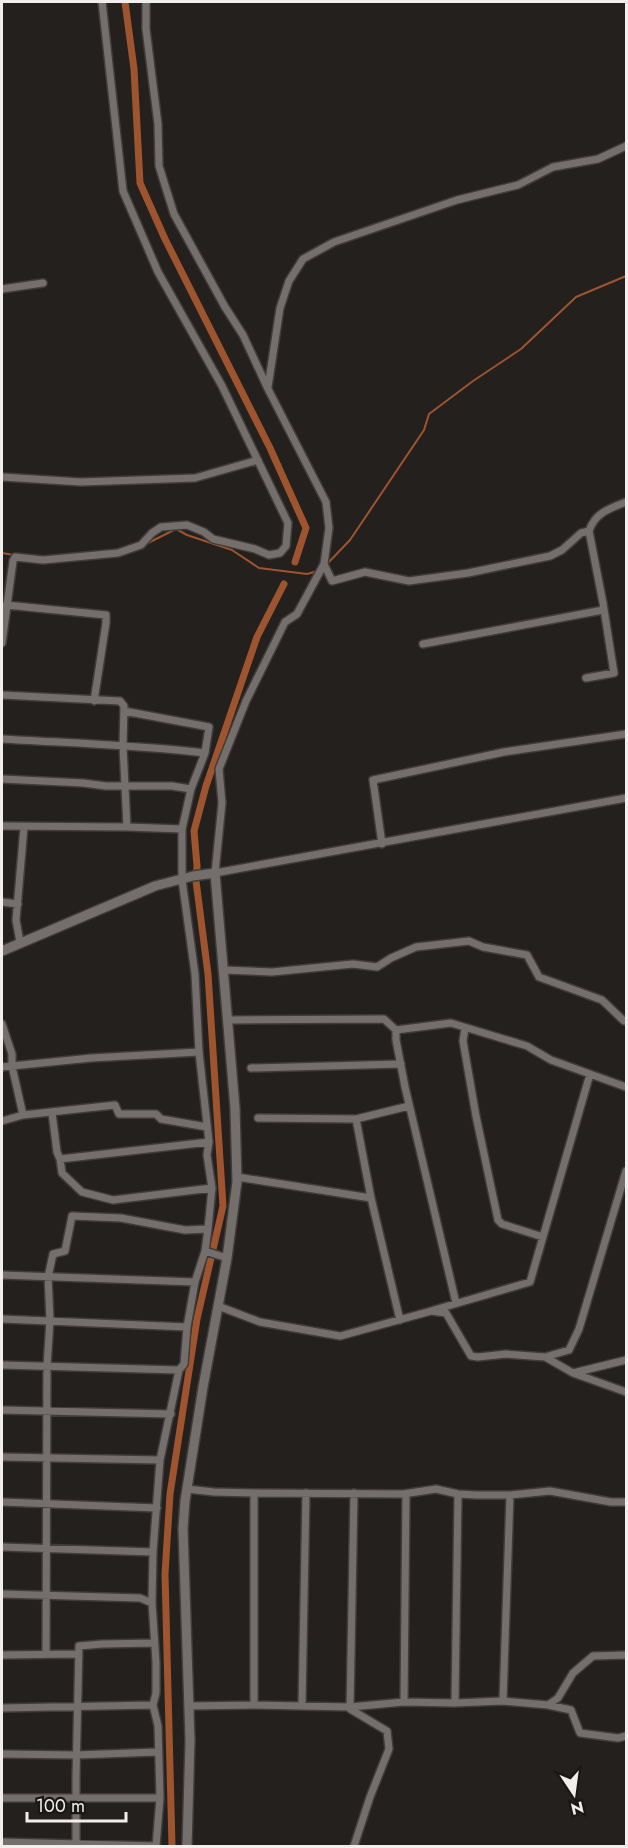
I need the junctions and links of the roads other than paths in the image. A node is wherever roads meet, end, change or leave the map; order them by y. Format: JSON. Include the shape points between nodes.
{"nodes":[{"id":1,"x":102,"y":2,"type":"edge"},
{"id":2,"x":146,"y":2,"type":"edge"},
{"id":3,"x":627,"y":146,"type":"edge"},
{"id":4,"x":43,"y":283,"type":"dead end"},
{"id":5,"x":2,"y":289,"type":"edge"},
{"id":6,"x":268,"y":389,"type":"junction"},
{"id":7,"x":258,"y":460,"type":"junction"},
{"id":8,"x":2,"y":477,"type":"edge"},
{"id":9,"x":627,"y":502,"type":"edge"},
{"id":10,"x":589,"y":531,"type":"junction"},
{"id":11,"x":324,"y":564,"type":"junction"},
{"id":12,"x":5,"y":596,"type":"edge"},
{"id":13,"x":6,"y":605,"type":"junction"},
{"id":14,"x":603,"y":610,"type":"junction"},
{"id":15,"x":2,"y":644,"type":"edge"},
{"id":16,"x":423,"y":644,"type":"dead end"},
{"id":17,"x":586,"y":678,"type":"dead end"},
{"id":18,"x":2,"y":695,"type":"edge"},
{"id":19,"x":94,"y":700,"type":"junction"},
{"id":20,"x":124,"y":711,"type":"junction"},
{"id":21,"x":627,"y":734,"type":"edge"},
{"id":22,"x":2,"y":739,"type":"edge"},
{"id":23,"x":123,"y":746,"type":"junction"},
{"id":24,"x":205,"y":753,"type":"junction"},
{"id":25,"x":2,"y":779,"type":"edge"},
{"id":26,"x":126,"y":786,"type":"junction"},
{"id":27,"x":191,"y":789,"type":"junction"},
{"id":28,"x":627,"y":798,"type":"edge"},
{"id":29,"x":2,"y":826,"type":"edge"},
{"id":30,"x":24,"y":827,"type":"junction"},
{"id":31,"x":127,"y":827,"type":"junction"},
{"id":32,"x":182,"y":829,"type":"junction"},
{"id":33,"x":381,"y":844,"type":"junction"},
{"id":34,"x":212,"y":874,"type":"junction"},
{"id":35,"x":182,"y":880,"type":"junction"},
{"id":36,"x":2,"y":902,"type":"edge"},
{"id":37,"x":18,"y":904,"type":"junction"},
{"id":38,"x":20,"y":942,"type":"junction"},
{"id":39,"x":2,"y":951,"type":"edge"},
{"id":40,"x":224,"y":970,"type":"junction"},
{"id":41,"x":228,"y":1020,"type":"junction"},
{"id":42,"x":627,"y":1022,"type":"edge"},
{"id":43,"x":2,"y":1024,"type":"edge"},
{"id":44,"x":465,"y":1028,"type":"junction"},
{"id":45,"x":396,"y":1030,"type":"junction"},
{"id":46,"x":200,"y":1052,"type":"junction"},
{"id":47,"x":401,"y":1064,"type":"junction"},
{"id":48,"x":12,"y":1066,"type":"junction"},
{"id":49,"x":2,"y":1067,"type":"edge"},
{"id":50,"x":251,"y":1068,"type":"dead end"},
{"id":51,"x":591,"y":1074,"type":"junction"},
{"id":52,"x":627,"y":1088,"type":"edge"},
{"id":53,"x":409,"y":1106,"type":"junction"},
{"id":54,"x":51,"y":1113,"type":"junction"},
{"id":55,"x":23,"y":1115,"type":"junction"},
{"id":56,"x":258,"y":1118,"type":"dead end"},
{"id":57,"x":356,"y":1119,"type":"junction"},
{"id":58,"x":2,"y":1121,"type":"edge"},
{"id":59,"x":207,"y":1127,"type":"junction"},
{"id":60,"x":209,"y":1142,"type":"junction"},
{"id":61,"x":60,"y":1159,"type":"junction"},
{"id":62,"x":627,"y":1171,"type":"edge"},
{"id":63,"x":237,"y":1177,"type":"junction"},
{"id":64,"x":212,"y":1188,"type":"junction"},
{"id":65,"x":371,"y":1198,"type":"junction"},
{"id":66,"x":208,"y":1228,"type":"junction"},
{"id":67,"x":543,"y":1237,"type":"junction"},
{"id":68,"x":205,"y":1251,"type":"junction"},
{"id":69,"x":227,"y":1258,"type":"junction"},
{"id":70,"x":2,"y":1275,"type":"edge"},
{"id":71,"x":48,"y":1277,"type":"junction"},
{"id":72,"x":195,"y":1281,"type":"junction"},
{"id":73,"x":456,"y":1304,"type":"junction"},
{"id":74,"x":218,"y":1306,"type":"junction"},
{"id":75,"x":431,"y":1311,"type":"junction"},
{"id":76,"x":2,"y":1319,"type":"edge"},
{"id":77,"x":50,"y":1320,"type":"junction"},
{"id":78,"x":400,"y":1320,"type":"junction"},
{"id":79,"x":188,"y":1327,"type":"junction"},
{"id":80,"x":545,"y":1357,"type":"junction"},
{"id":81,"x":627,"y":1360,"type":"edge"},
{"id":82,"x":2,"y":1365,"type":"edge"},
{"id":83,"x":47,"y":1366,"type":"junction"},
{"id":84,"x":179,"y":1370,"type":"junction"},
{"id":85,"x":573,"y":1372,"type":"junction"},
{"id":86,"x":627,"y":1392,"type":"edge"},
{"id":87,"x":2,"y":1410,"type":"edge"},
{"id":88,"x":47,"y":1411,"type":"junction"},
{"id":89,"x":171,"y":1414,"type":"junction"},
{"id":90,"x":2,"y":1457,"type":"edge"},
{"id":91,"x":48,"y":1458,"type":"junction"},
{"id":92,"x":160,"y":1460,"type":"junction"},
{"id":93,"x":187,"y":1490,"type":"junction"},
{"id":94,"x":306,"y":1492,"type":"junction"},
{"id":95,"x":254,"y":1493,"type":"junction"},
{"id":96,"x":354,"y":1493,"type":"junction"},
{"id":97,"x":406,"y":1494,"type":"junction"},
{"id":98,"x":458,"y":1494,"type":"junction"},
{"id":99,"x":510,"y":1495,"type":"junction"},
{"id":100,"x":2,"y":1502,"type":"edge"},
{"id":101,"x":627,"y":1502,"type":"edge"},
{"id":102,"x":48,"y":1503,"type":"junction"},
{"id":103,"x":157,"y":1508,"type":"junction"},
{"id":104,"x":2,"y":1547,"type":"edge"},
{"id":105,"x":47,"y":1548,"type":"junction"},
{"id":106,"x":153,"y":1552,"type":"junction"},
{"id":107,"x":2,"y":1594,"type":"edge"},
{"id":108,"x":47,"y":1595,"type":"junction"},
{"id":109,"x":152,"y":1603,"type":"junction"},
{"id":110,"x":154,"y":1643,"type":"junction"},
{"id":111,"x":46,"y":1654,"type":"junction"},
{"id":112,"x":78,"y":1654,"type":"junction"},
{"id":113,"x":2,"y":1655,"type":"edge"},
{"id":114,"x":627,"y":1655,"type":"edge"},
{"id":115,"x":503,"y":1701,"type":"junction"},
{"id":116,"x":404,"y":1702,"type":"junction"},
{"id":117,"x":455,"y":1703,"type":"junction"},
{"id":118,"x":153,"y":1705,"type":"junction"},
{"id":119,"x":254,"y":1705,"type":"junction"},
{"id":120,"x":302,"y":1705,"type":"junction"},
{"id":121,"x":548,"y":1705,"type":"junction"},
{"id":122,"x":77,"y":1706,"type":"junction"},
{"id":123,"x":189,"y":1706,"type":"junction"},
{"id":124,"x":350,"y":1707,"type":"junction"},
{"id":125,"x":2,"y":1708,"type":"edge"},
{"id":126,"x":627,"y":1736,"type":"edge"},
{"id":127,"x":158,"y":1752,"type":"junction"},
{"id":128,"x":2,"y":1754,"type":"edge"},
{"id":129,"x":76,"y":1755,"type":"junction"},
{"id":130,"x":2,"y":1798,"type":"edge"},
{"id":131,"x":160,"y":1798,"type":"junction"},
{"id":132,"x":76,"y":1799,"type":"junction"},
{"id":133,"x":2,"y":1842,"type":"edge"},
{"id":134,"x":76,"y":1845,"type":"edge"},
{"id":135,"x":156,"y":1846,"type":"edge"},
{"id":136,"x":187,"y":1846,"type":"edge"},
{"id":137,"x":354,"y":1846,"type":"edge"}],
"edges":[{"from":1,"to":7,"type":"street","via":[[123,191],[158,272]]},
{"from":2,"to":6,"type":"street","via":[[159,166],[174,214],[243,335]]},
{"from":3,"to":6,"type":"street","via":[[598,159],[553,167],[518,184],[457,200],[334,242],[303,259],[289,281],[280,308]]},
{"from":4,"to":5,"type":"street"},
{"from":6,"to":11,"type":"street","via":[[326,502],[329,528]]},
{"from":7,"to":8,"type":"street","via":[[195,478],[81,482]]},
{"from":7,"to":12,"type":"street","via":[[288,523],[286,546],[280,553],[269,555],[213,539],[188,525],[161,527],[141,545],[118,553],[43,560],[15,557]]},
{"from":9,"to":10,"type":"street","via":[[611,507],[592,522]]},
{"from":10,"to":11,"type":"street","via":[[550,556],[408,581],[365,572],[332,581]]},
{"from":10,"to":14,"type":"street"},
{"from":11,"to":34,"type":"street","via":[[297,614],[285,622],[246,701],[219,769],[222,803]]},
{"from":12,"to":13,"type":"street"},
{"from":13,"to":15,"type":"street"},
{"from":13,"to":19,"type":"street","via":[[106,615]]},
{"from":14,"to":16,"type":"street"},
{"from":14,"to":17,"type":"street","via":[[614,673]]},
{"from":18,"to":19,"type":"street"},
{"from":19,"to":20,"type":"street","via":[[120,701]]},
{"from":20,"to":23,"type":"street"},
{"from":20,"to":24,"type":"street","via":[[209,727]]},
{"from":21,"to":33,"type":"street","via":[[504,752],[374,780]]},
{"from":22,"to":23,"type":"street"},
{"from":23,"to":24,"type":"street"},
{"from":23,"to":26,"type":"street"},
{"from":24,"to":27,"type":"street"},
{"from":25,"to":26,"type":"street"},
{"from":26,"to":27,"type":"street"},
{"from":26,"to":31,"type":"street"},
{"from":27,"to":32,"type":"street"},
{"from":28,"to":33,"type":"street"},
{"from":29,"to":30,"type":"street"},
{"from":30,"to":31,"type":"street"},
{"from":30,"to":37,"type":"street"},
{"from":31,"to":32,"type":"street"},
{"from":32,"to":35,"type":"street"},
{"from":33,"to":34,"type":"street"},
{"from":34,"to":35,"type":"street"},
{"from":34,"to":40,"type":"street"},
{"from":35,"to":38,"type":"street","via":[[155,886]]},
{"from":35,"to":46,"type":"street","via":[[195,974]]},
{"from":36,"to":37,"type":"street"},
{"from":37,"to":38,"type":"street"},
{"from":38,"to":39,"type":"street"},
{"from":40,"to":41,"type":"street"},
{"from":40,"to":42,"type":"street","via":[[272,972],[353,964],[377,967],[416,947],[469,941],[527,955],[539,976],[602,1000]]},
{"from":41,"to":45,"type":"street","via":[[384,1019]]},
{"from":41,"to":63,"type":"street"},
{"from":43,"to":48,"type":"street"},
{"from":44,"to":45,"type":"street","via":[[451,1023]]},
{"from":44,"to":51,"type":"street","via":[[527,1046],[551,1060]]},
{"from":44,"to":67,"type":"street","via":[[463,1041],[498,1220]]},
{"from":45,"to":47,"type":"street"},
{"from":46,"to":48,"type":"street"},
{"from":46,"to":59,"type":"street"},
{"from":47,"to":50,"type":"street"},
{"from":47,"to":53,"type":"street"},
{"from":48,"to":49,"type":"street"},
{"from":48,"to":55,"type":"street"},
{"from":51,"to":52,"type":"street"},
{"from":51,"to":67,"type":"street"},
{"from":53,"to":57,"type":"street"},
{"from":53,"to":73,"type":"street"},
{"from":54,"to":55,"type":"street"},
{"from":54,"to":59,"type":"street","via":[[115,1105],[119,1114],[156,1114],[161,1119]]},
{"from":54,"to":61,"type":"street"},
{"from":55,"to":58,"type":"street"},
{"from":56,"to":57,"type":"street"},
{"from":57,"to":65,"type":"street"},
{"from":59,"to":60,"type":"street"},
{"from":60,"to":61,"type":"street"},
{"from":60,"to":64,"type":"street"},
{"from":61,"to":64,"type":"street","via":[[62,1173],[82,1192],[114,1200]]},
{"from":62,"to":80,"type":"street","via":[[579,1329],[569,1350]]},
{"from":63,"to":65,"type":"street"},
{"from":63,"to":69,"type":"street"},
{"from":64,"to":66,"type":"street"},
{"from":65,"to":78,"type":"street"},
{"from":66,"to":68,"type":"street"},
{"from":66,"to":71,"type":"street","via":[[185,1230],[121,1218],[72,1216],[65,1251],[53,1254]]},
{"from":67,"to":73,"type":"street","via":[[530,1282]]},
{"from":68,"to":69,"type":"street"},
{"from":68,"to":72,"type":"street"},
{"from":69,"to":74,"type":"street"},
{"from":70,"to":71,"type":"street"},
{"from":71,"to":72,"type":"street"},
{"from":71,"to":77,"type":"street"},
{"from":72,"to":79,"type":"street"},
{"from":73,"to":75,"type":"street"},
{"from":74,"to":78,"type":"street","via":[[260,1322],[340,1336]]},
{"from":74,"to":93,"type":"street"},
{"from":75,"to":78,"type":"street"},
{"from":75,"to":80,"type":"street","via":[[446,1313],[471,1356]]},
{"from":76,"to":77,"type":"street"},
{"from":77,"to":79,"type":"street"},
{"from":77,"to":83,"type":"street"},
{"from":79,"to":84,"type":"street"},
{"from":80,"to":85,"type":"street"},
{"from":81,"to":85,"type":"street"},
{"from":82,"to":83,"type":"street"},
{"from":83,"to":84,"type":"street"},
{"from":83,"to":88,"type":"street"},
{"from":84,"to":89,"type":"street"},
{"from":85,"to":86,"type":"street"},
{"from":87,"to":88,"type":"street"},
{"from":88,"to":89,"type":"street"},
{"from":88,"to":91,"type":"street"},
{"from":89,"to":92,"type":"street"},
{"from":90,"to":91,"type":"street"},
{"from":91,"to":92,"type":"street"},
{"from":91,"to":102,"type":"street"},
{"from":92,"to":103,"type":"street"},
{"from":93,"to":95,"type":"street"},
{"from":93,"to":123,"type":"street","via":[[183,1529]]},
{"from":94,"to":95,"type":"street"},
{"from":94,"to":96,"type":"street"},
{"from":94,"to":120,"type":"street"},
{"from":95,"to":119,"type":"street"},
{"from":96,"to":97,"type":"street"},
{"from":96,"to":124,"type":"street"},
{"from":97,"to":98,"type":"street","via":[[436,1489]]},
{"from":97,"to":116,"type":"street"},
{"from":98,"to":99,"type":"street"},
{"from":98,"to":117,"type":"street"},
{"from":99,"to":101,"type":"street","via":[[550,1491]]},
{"from":99,"to":115,"type":"street"},
{"from":100,"to":102,"type":"street"},
{"from":102,"to":103,"type":"street"},
{"from":102,"to":105,"type":"street"},
{"from":103,"to":106,"type":"street"},
{"from":104,"to":105,"type":"street"},
{"from":105,"to":106,"type":"street"},
{"from":105,"to":108,"type":"street"},
{"from":106,"to":109,"type":"street"},
{"from":107,"to":108,"type":"street"},
{"from":108,"to":109,"type":"street","via":[[140,1598]]},
{"from":108,"to":111,"type":"street"},
{"from":109,"to":110,"type":"street"},
{"from":110,"to":112,"type":"street","via":[[79,1646]]},
{"from":110,"to":118,"type":"street"},
{"from":111,"to":112,"type":"street"},
{"from":111,"to":113,"type":"street"},
{"from":112,"to":122,"type":"street"},
{"from":114,"to":121,"type":"street","via":[[593,1656],[573,1673],[558,1698]]},
{"from":115,"to":117,"type":"street"},
{"from":115,"to":121,"type":"street"},
{"from":116,"to":117,"type":"street"},
{"from":116,"to":124,"type":"street"},
{"from":118,"to":122,"type":"street"},
{"from":118,"to":127,"type":"street"},
{"from":119,"to":120,"type":"street"},
{"from":119,"to":123,"type":"street"},
{"from":120,"to":124,"type":"street"},
{"from":121,"to":126,"type":"street","via":[[571,1710],[580,1733]]},
{"from":122,"to":125,"type":"street"},
{"from":122,"to":129,"type":"street"},
{"from":123,"to":136,"type":"street"},
{"from":124,"to":137,"type":"street","via":[[387,1731],[389,1749]]},
{"from":127,"to":129,"type":"street"},
{"from":127,"to":131,"type":"street"},
{"from":128,"to":129,"type":"street"},
{"from":129,"to":132,"type":"street"},
{"from":130,"to":132,"type":"street"},
{"from":131,"to":132,"type":"street"},
{"from":131,"to":135,"type":"street"},
{"from":132,"to":134,"type":"street"},
{"from":133,"to":134,"type":"street"},
{"from":134,"to":135,"type":"street"}]}
